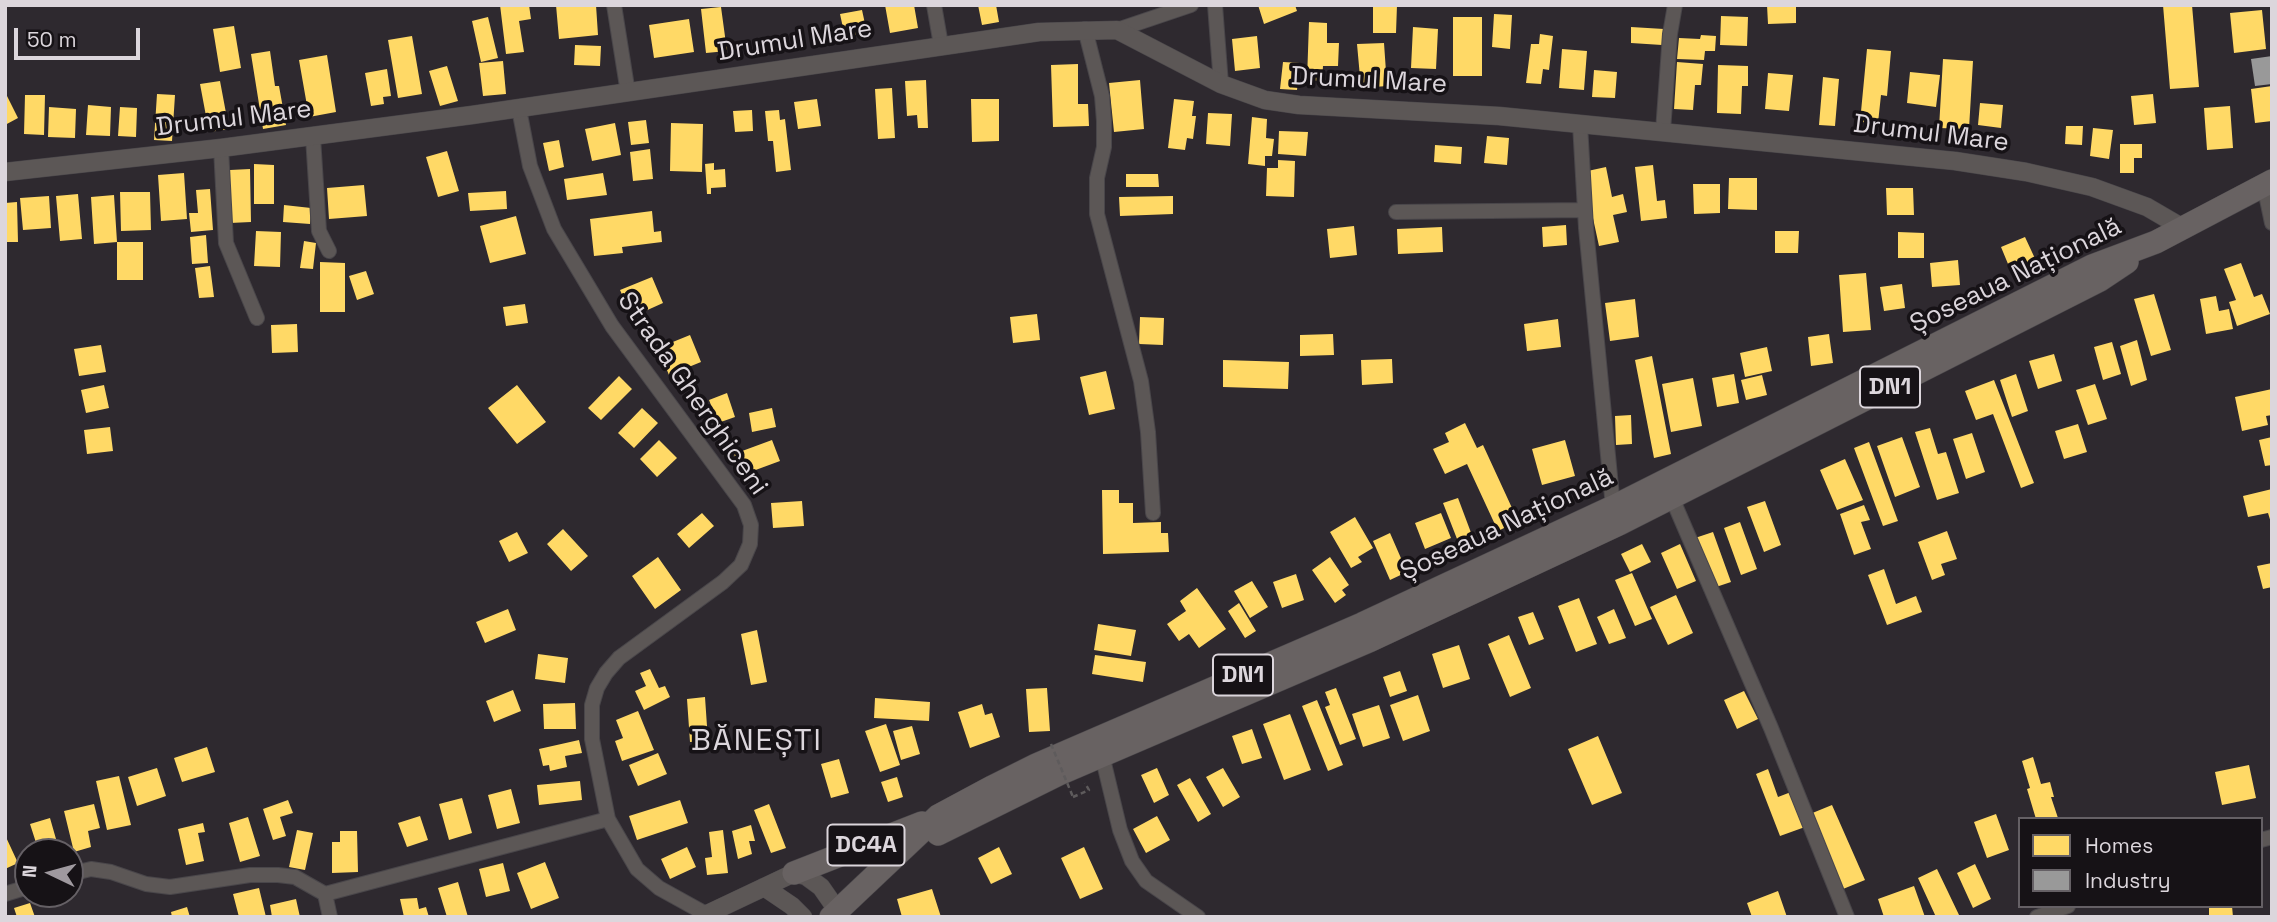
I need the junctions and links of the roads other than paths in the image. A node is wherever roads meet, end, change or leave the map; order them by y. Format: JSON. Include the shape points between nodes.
{"nodes":[{"id":1,"x":614,"y":5,"type":"edge"},
{"id":2,"x":934,"y":5,"type":"edge"},
{"id":3,"x":1191,"y":5,"type":"edge"},
{"id":4,"x":1215,"y":5,"type":"edge"},
{"id":5,"x":1675,"y":5,"type":"edge"},
{"id":6,"x":1085,"y":29,"type":"junction"},
{"id":7,"x":1117,"y":30,"type":"junction"},
{"id":8,"x":941,"y":46,"type":"junction"},
{"id":9,"x":1221,"y":84,"type":"junction"},
{"id":10,"x":628,"y":93,"type":"junction"},
{"id":11,"x":519,"y":108,"type":"junction"},
{"id":12,"x":1580,"y":124,"type":"junction"},
{"id":13,"x":1663,"y":131,"type":"junction"},
{"id":14,"x":313,"y":137,"type":"junction"},
{"id":15,"x":221,"y":148,"type":"junction"},
{"id":16,"x":5,"y":172,"type":"edge"},
{"id":17,"x":2268,"y":183,"type":"edge"},
{"id":18,"x":1585,"y":210,"type":"junction"},
{"id":19,"x":1396,"y":212,"type":"dead end"},
{"id":20,"x":2272,"y":223,"type":"edge"},
{"id":21,"x":2183,"y":228,"type":"junction"},
{"id":22,"x":2157,"y":242,"type":"junction"},
{"id":23,"x":329,"y":251,"type":"dead end"},
{"id":24,"x":257,"y":318,"type":"dead end"},
{"id":25,"x":1672,"y":498,"type":"junction"},
{"id":26,"x":1613,"y":507,"type":"junction"},
{"id":27,"x":1153,"y":513,"type":"dead end"},
{"id":28,"x":1102,"y":755,"type":"junction"},
{"id":29,"x":938,"y":816,"type":"junction"},
{"id":30,"x":608,"y":819,"type":"junction"},
{"id":31,"x":886,"y":864,"type":"junction"},
{"id":32,"x":84,"y":871,"type":"edge"},
{"id":33,"x":794,"y":873,"type":"junction"},
{"id":34,"x":764,"y":887,"type":"junction"},
{"id":35,"x":325,"y":894,"type":"junction"},
{"id":36,"x":2062,"y":908,"type":"edge"},
{"id":37,"x":834,"y":914,"type":"edge"},
{"id":38,"x":704,"y":916,"type":"edge"},
{"id":39,"x":330,"y":917,"type":"edge"},
{"id":40,"x":803,"y":917,"type":"edge"},
{"id":41,"x":1198,"y":917,"type":"edge"},
{"id":42,"x":1847,"y":917,"type":"edge"},
{"id":43,"x":2037,"y":917,"type":"edge"}],
"edges":[{"from":1,"to":10,"type":"street"},
{"from":2,"to":8,"type":"street"},
{"from":3,"to":7,"type":"street"},
{"from":4,"to":9,"type":"street"},
{"from":5,"to":13,"type":"street"},
{"from":6,"to":7,"type":"street","name":"Drumul Mare"},
{"from":6,"to":8,"type":"street","name":"Drumul Mare"},
{"from":6,"to":27,"type":"street","via":[[1104,121],[1097,214],[1141,381]]},
{"from":7,"to":9,"type":"street","name":"Drumul Mare"},
{"from":8,"to":10,"type":"street","name":"Drumul Mare"},
{"from":9,"to":12,"type":"street","name":"Drumul Mare","via":[[1265,100],[1299,105]]},
{"from":10,"to":11,"type":"street","name":"Drumul Mare"},
{"from":11,"to":14,"type":"street","name":"Drumul Mare"},
{"from":11,"to":30,"type":"street","name":"Strada Gherghiceni","via":[[530,166],[554,229],[612,326],[744,505],[751,525],[750,544],[741,565],[619,658],[597,688],[592,739]]},
{"from":12,"to":13,"type":"street","name":"Drumul Mare"},
{"from":12,"to":18,"type":"street"},
{"from":13,"to":21,"type":"street","name":"Drumul Mare","via":[[2026,172],[2116,195]]},
{"from":14,"to":15,"type":"street","name":"Drumul Mare"},
{"from":14,"to":23,"type":"street","via":[[319,230]]},
{"from":15,"to":16,"type":"street","name":"Drumul Mare"},
{"from":15,"to":24,"type":"street","via":[[226,243]]},
{"from":17,"to":20,"type":"street"},
{"from":17,"to":21,"type":"highway","name":"Șoseaua Națională","number":"DN1"},
{"from":18,"to":19,"type":"street"},
{"from":18,"to":26,"type":"street"},
{"from":21,"to":22,"type":"highway","name":"Șoseaua Națională","number":"DN1"},
{"from":22,"to":25,"type":"highway","name":"Șoseaua Națională","number":"DN1","via":[[2100,280]]},
{"from":22,"to":26,"type":"highway","name":"Șoseaua Națională","number":"DN1","via":[[2092,266]]},
{"from":25,"to":28,"type":"highway","name":"Șoseaua Națională","number":"DN1","via":[[1369,641]]},
{"from":25,"to":42,"type":"street"},
{"from":26,"to":29,"type":"highway","name":"Șoseaua Națională","number":"DN1","via":[[1362,624],[1036,765]]},
{"from":28,"to":31,"type":"highway","name":"Șoseaua Națională","number":"DN1","via":[[982,811]]},
{"from":28,"to":41,"type":"street","via":[[1132,861],[1146,881]]},
{"from":29,"to":31,"type":"highway","name":"Șoseaua Națională","number":"DN1"},
{"from":29,"to":33,"type":"highway","number":"DC4A"},
{"from":30,"to":35,"type":"street"},
{"from":30,"to":38,"type":"street","name":"Strada Gherghiceni","via":[[637,869]]},
{"from":31,"to":37,"type":"highway","name":"Șoseaua Națională","number":"DN1"},
{"from":32,"to":35,"type":"street","via":[[111,872],[170,887],[278,875],[295,877]]},
{"from":33,"to":34,"type":"street","number":"DC4A"},
{"from":33,"to":37,"type":"street","number":"DC4A","via":[[821,887]]},
{"from":34,"to":38,"type":"street","number":"DC4A"},
{"from":34,"to":40,"type":"street"},
{"from":35,"to":39,"type":"street"},
{"from":36,"to":43,"type":"street"}]}
